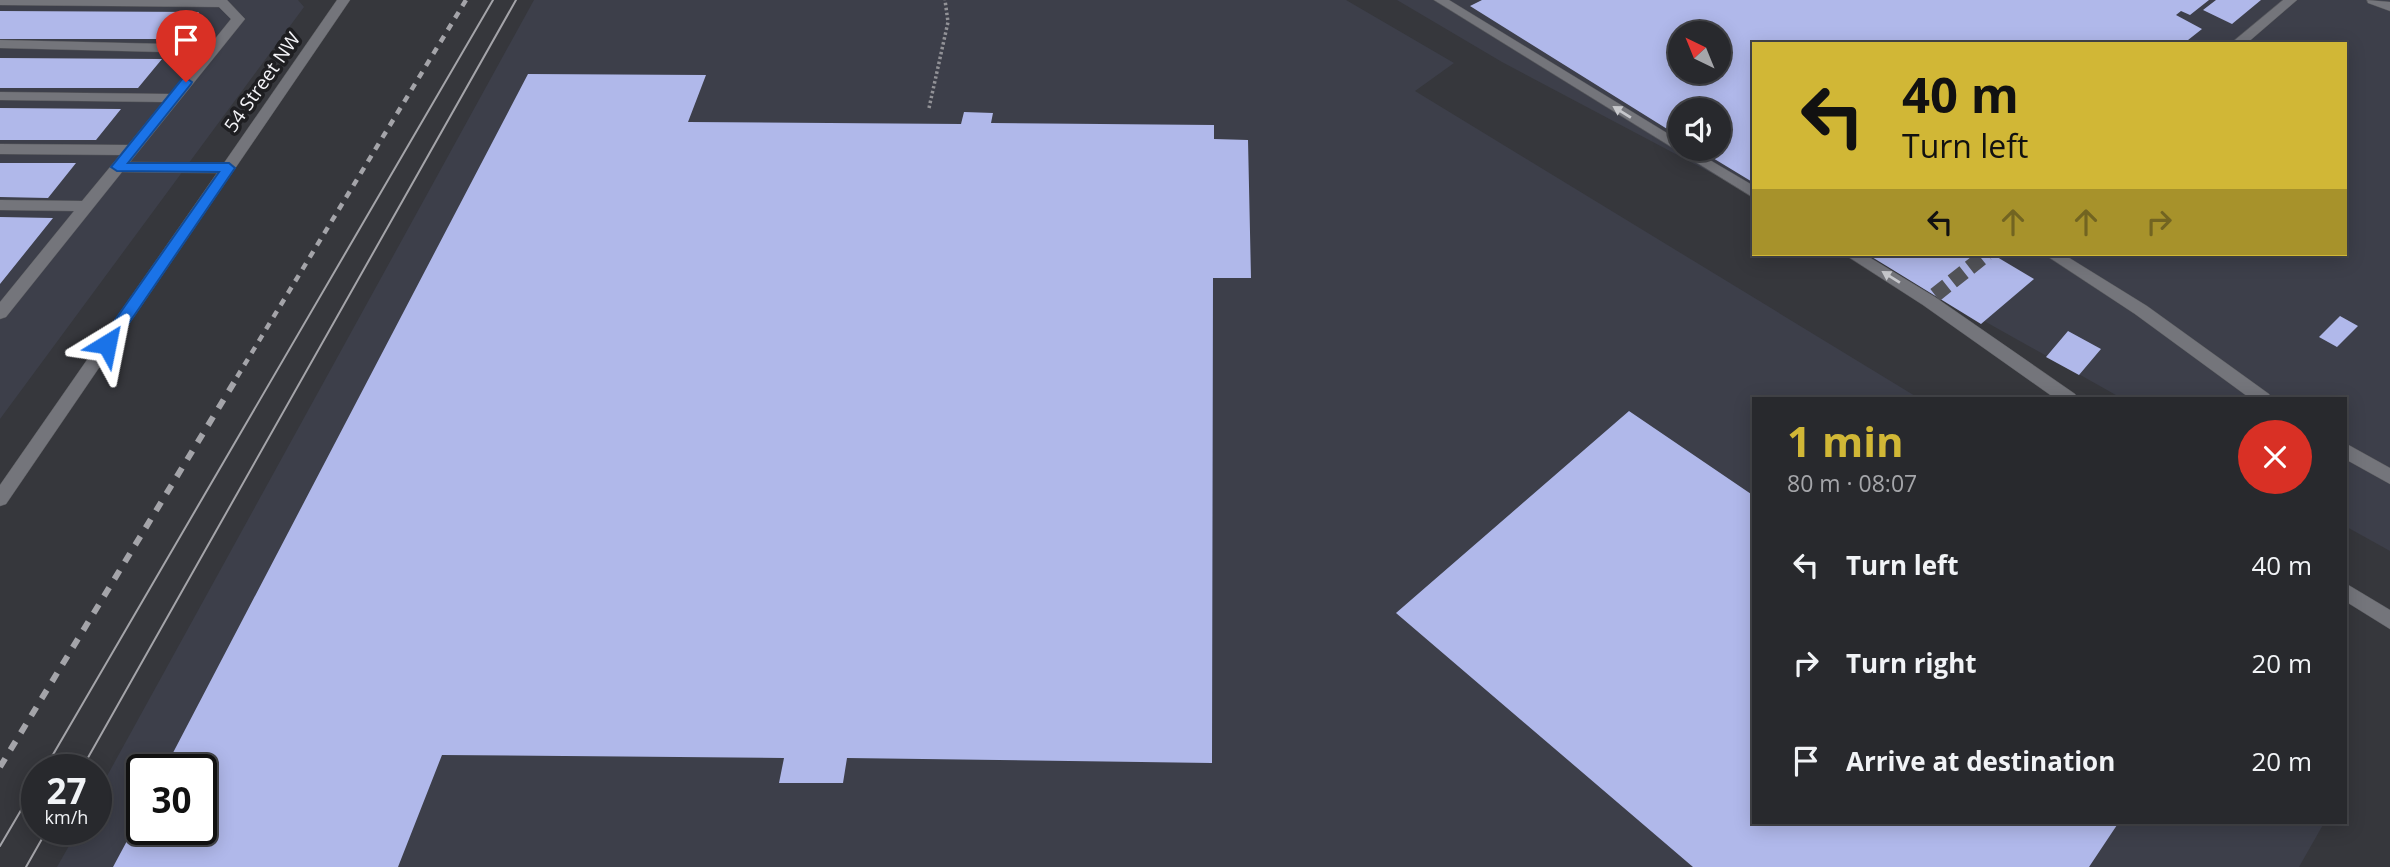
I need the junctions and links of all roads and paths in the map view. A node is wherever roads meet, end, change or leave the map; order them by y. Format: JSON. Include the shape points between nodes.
{"nodes":[{"id":1,"x":344,"y":0,"type":"edge"},
{"id":2,"x":945,"y":0,"type":"edge"},
{"id":3,"x":1440,"y":0,"type":"edge"},
{"id":4,"x":2291,"y":0,"type":"edge"},
{"id":5,"x":2373,"y":0,"type":"edge"},
{"id":6,"x":0,"y":1,"type":"edge"},
{"id":7,"x":2390,"y":7,"type":"edge"},
{"id":8,"x":2239,"y":42,"type":"edge"},
{"id":9,"x":0,"y":44,"type":"edge"},
{"id":10,"x":212,"y":49,"type":"junction"},
{"id":11,"x":0,"y":96,"type":"edge"},
{"id":12,"x":173,"y":98,"type":"junction"},
{"id":13,"x":929,"y":108,"type":"dead end"},
{"id":14,"x":1668,"y":140,"type":"edge"},
{"id":15,"x":0,"y":149,"type":"edge"},
{"id":16,"x":131,"y":150,"type":"junction"},
{"id":17,"x":1702,"y":161,"type":"edge"},
{"id":18,"x":117,"y":167,"type":"junction"},
{"id":19,"x":229,"y":168,"type":"junction"},
{"id":20,"x":1752,"y":192,"type":"edge"},
{"id":21,"x":0,"y":205,"type":"edge"},
{"id":22,"x":86,"y":206,"type":"junction"},
{"id":23,"x":1856,"y":256,"type":"edge"},
{"id":24,"x":2055,"y":256,"type":"edge"},
{"id":25,"x":0,"y":313,"type":"edge"},
{"id":26,"x":2067,"y":397,"type":"edge"},
{"id":27,"x":2260,"y":397,"type":"edge"},
{"id":28,"x":2347,"y":451,"type":"edge"},
{"id":29,"x":2390,"y":477,"type":"edge"},
{"id":30,"x":0,"y":499,"type":"edge"},
{"id":31,"x":2347,"y":592,"type":"edge"},
{"id":32,"x":2390,"y":620,"type":"edge"}],
"edges":[{"from":1,"to":19,"type":"street","name":"54 Street NW"},
{"from":2,"to":13,"type":"path","via":[[948,22]]},
{"from":14,"to":3,"type":"street","one_way":true},
{"from":4,"to":8,"type":"street"},
{"from":5,"to":7,"type":"street"},
{"from":6,"to":10,"type":"street","via":[[222,3],[238,19]]},
{"from":9,"to":10,"type":"street"},
{"from":10,"to":12,"type":"street"},
{"from":11,"to":12,"type":"street"},
{"from":12,"to":16,"type":"street"},
{"from":15,"to":16,"type":"street"},
{"from":16,"to":18,"type":"street"},
{"from":17,"to":20,"type":"street"},
{"from":18,"to":19,"type":"street"},
{"from":18,"to":22,"type":"street"},
{"from":19,"to":30,"type":"street","name":"54 Street NW"},
{"from":21,"to":22,"type":"street"},
{"from":22,"to":25,"type":"street"},
{"from":26,"to":23,"type":"street","one_way":true,"via":[[1932,298]]},
{"from":24,"to":27,"type":"street","via":[[2141,310]]},
{"from":28,"to":29,"type":"street"},
{"from":31,"to":32,"type":"street"}]}
